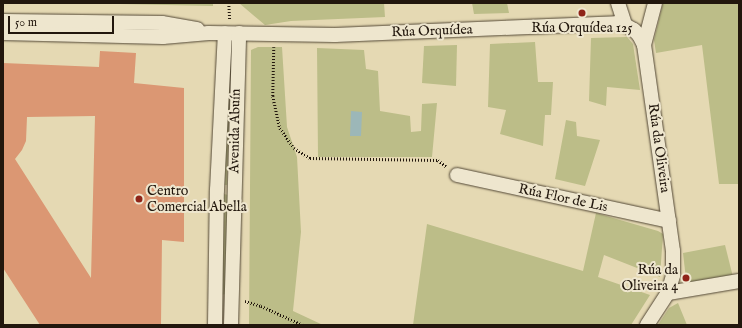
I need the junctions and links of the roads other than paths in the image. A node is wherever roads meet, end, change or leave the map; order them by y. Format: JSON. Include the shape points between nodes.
{"nodes":[{"id":1,"x":618,"y":3,"type":"edge"},
{"id":2,"x":655,"y":3,"type":"edge"},
{"id":3,"x":3,"y":21,"type":"edge"},
{"id":4,"x":625,"y":25,"type":"junction"},
{"id":5,"x":209,"y":32,"type":"junction"},
{"id":6,"x":3,"y":33,"type":"edge"},
{"id":7,"x":232,"y":33,"type":"junction"},
{"id":8,"x":644,"y":45,"type":"junction"},
{"id":9,"x":457,"y":174,"type":"road end"},
{"id":10,"x":669,"y":221,"type":"junction"},
{"id":11,"x":739,"y":281,"type":"edge"},
{"id":12,"x":668,"y":293,"type":"junction"},
{"id":13,"x":215,"y":325,"type":"edge"},
{"id":14,"x":231,"y":325,"type":"edge"},
{"id":15,"x":647,"y":325,"type":"edge"}],
"edges":[{"from":1,"to":4,"type":"street"},
{"from":2,"to":8,"type":"street","name":"Rúa da Oliveira"},
{"from":3,"to":5,"type":"street","name":"Rúa Orquídea","via":[[162,23]]},
{"from":4,"to":7,"type":"street","name":"Rúa Orquídea","via":[[617,23],[335,35]]},
{"from":4,"to":8,"type":"street","via":[[639,35]]},
{"from":5,"to":6,"type":"street","name":"Rúa Orquídea","via":[[163,37]]},
{"from":5,"to":7,"type":"street","name":"Rúa Orquídea"},
{"from":7,"to":13,"type":"street","name":"Avenida Abuín","via":[[217,190]]},
{"from":7,"to":14,"type":"street","name":"Avenida Abuín"},
{"from":8,"to":10,"type":"street","name":"Rúa da Oliveira"},
{"from":9,"to":10,"type":"street","name":"Rúa Flor de Lis"},
{"from":10,"to":12,"type":"street","name":"Rúa da Oliveira","via":[[673,275]]},
{"from":11,"to":12,"type":"street"},
{"from":12,"to":15,"type":"street","name":"Rúa da Oliveira"}]}
